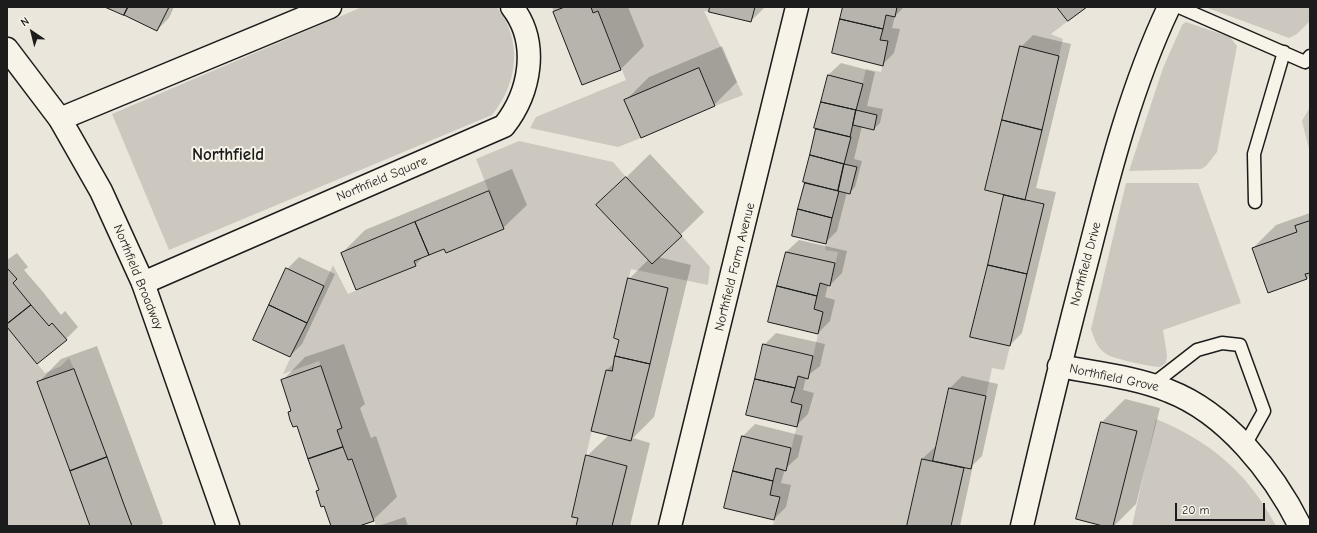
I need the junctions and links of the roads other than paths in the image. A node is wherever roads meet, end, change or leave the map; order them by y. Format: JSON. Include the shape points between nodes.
{"nodes":[{"id":1,"x":330,"y":7,"type":"edge"},
{"id":2,"x":512,"y":7,"type":"edge"},
{"id":3,"x":797,"y":7,"type":"edge"},
{"id":4,"x":1169,"y":7,"type":"edge"},
{"id":5,"x":1179,"y":7,"type":"edge"},
{"id":6,"x":7,"y":49,"type":"edge"},
{"id":7,"x":1284,"y":52,"type":"junction"},
{"id":8,"x":1310,"y":56,"type":"edge"},
{"id":9,"x":60,"y":119,"type":"junction"},
{"id":10,"x":1255,"y":202,"type":"dead end"},
{"id":11,"x":143,"y":283,"type":"junction"},
{"id":12,"x":1059,"y":366,"type":"junction"},
{"id":13,"x":1152,"y":385,"type":"junction"},
{"id":14,"x":1245,"y":444,"type":"junction"},
{"id":15,"x":228,"y":526,"type":"edge"},
{"id":16,"x":670,"y":526,"type":"edge"},
{"id":17,"x":1022,"y":526,"type":"edge"},
{"id":18,"x":1300,"y":526,"type":"edge"}],
"edges":[{"from":1,"to":9,"type":"street"},
{"from":2,"to":11,"type":"street","name":"Northfield Square","via":[[526,38],[529,54],[528,71],[519,103],[504,126]]},
{"from":3,"to":16,"type":"street","name":"Northfield Farm Avenue"},
{"from":4,"to":12,"type":"street","name":"Northfield Drive","via":[[1142,73],[1108,179]]},
{"from":5,"to":7,"type":"lane"},
{"from":6,"to":9,"type":"street","name":"Northfield Broadway"},
{"from":7,"to":8,"type":"lane","via":[[1305,62]]},
{"from":7,"to":10,"type":"lane","via":[[1254,154]]},
{"from":9,"to":11,"type":"street","name":"Northfield Broadway","via":[[101,191]]},
{"from":11,"to":15,"type":"street","name":"Northfield Broadway"},
{"from":12,"to":13,"type":"street","name":"Northfield Grove"},
{"from":12,"to":17,"type":"street","name":"Northfield Drive"},
{"from":13,"to":14,"type":"street","name":"Northfield Grove","via":[[1192,403]]},
{"from":13,"to":14,"type":"lane","via":[[1197,350],[1222,343],[1240,344],[1264,411]]},
{"from":14,"to":18,"type":"street","name":"Northfield Grove","via":[[1275,484]]}]}
